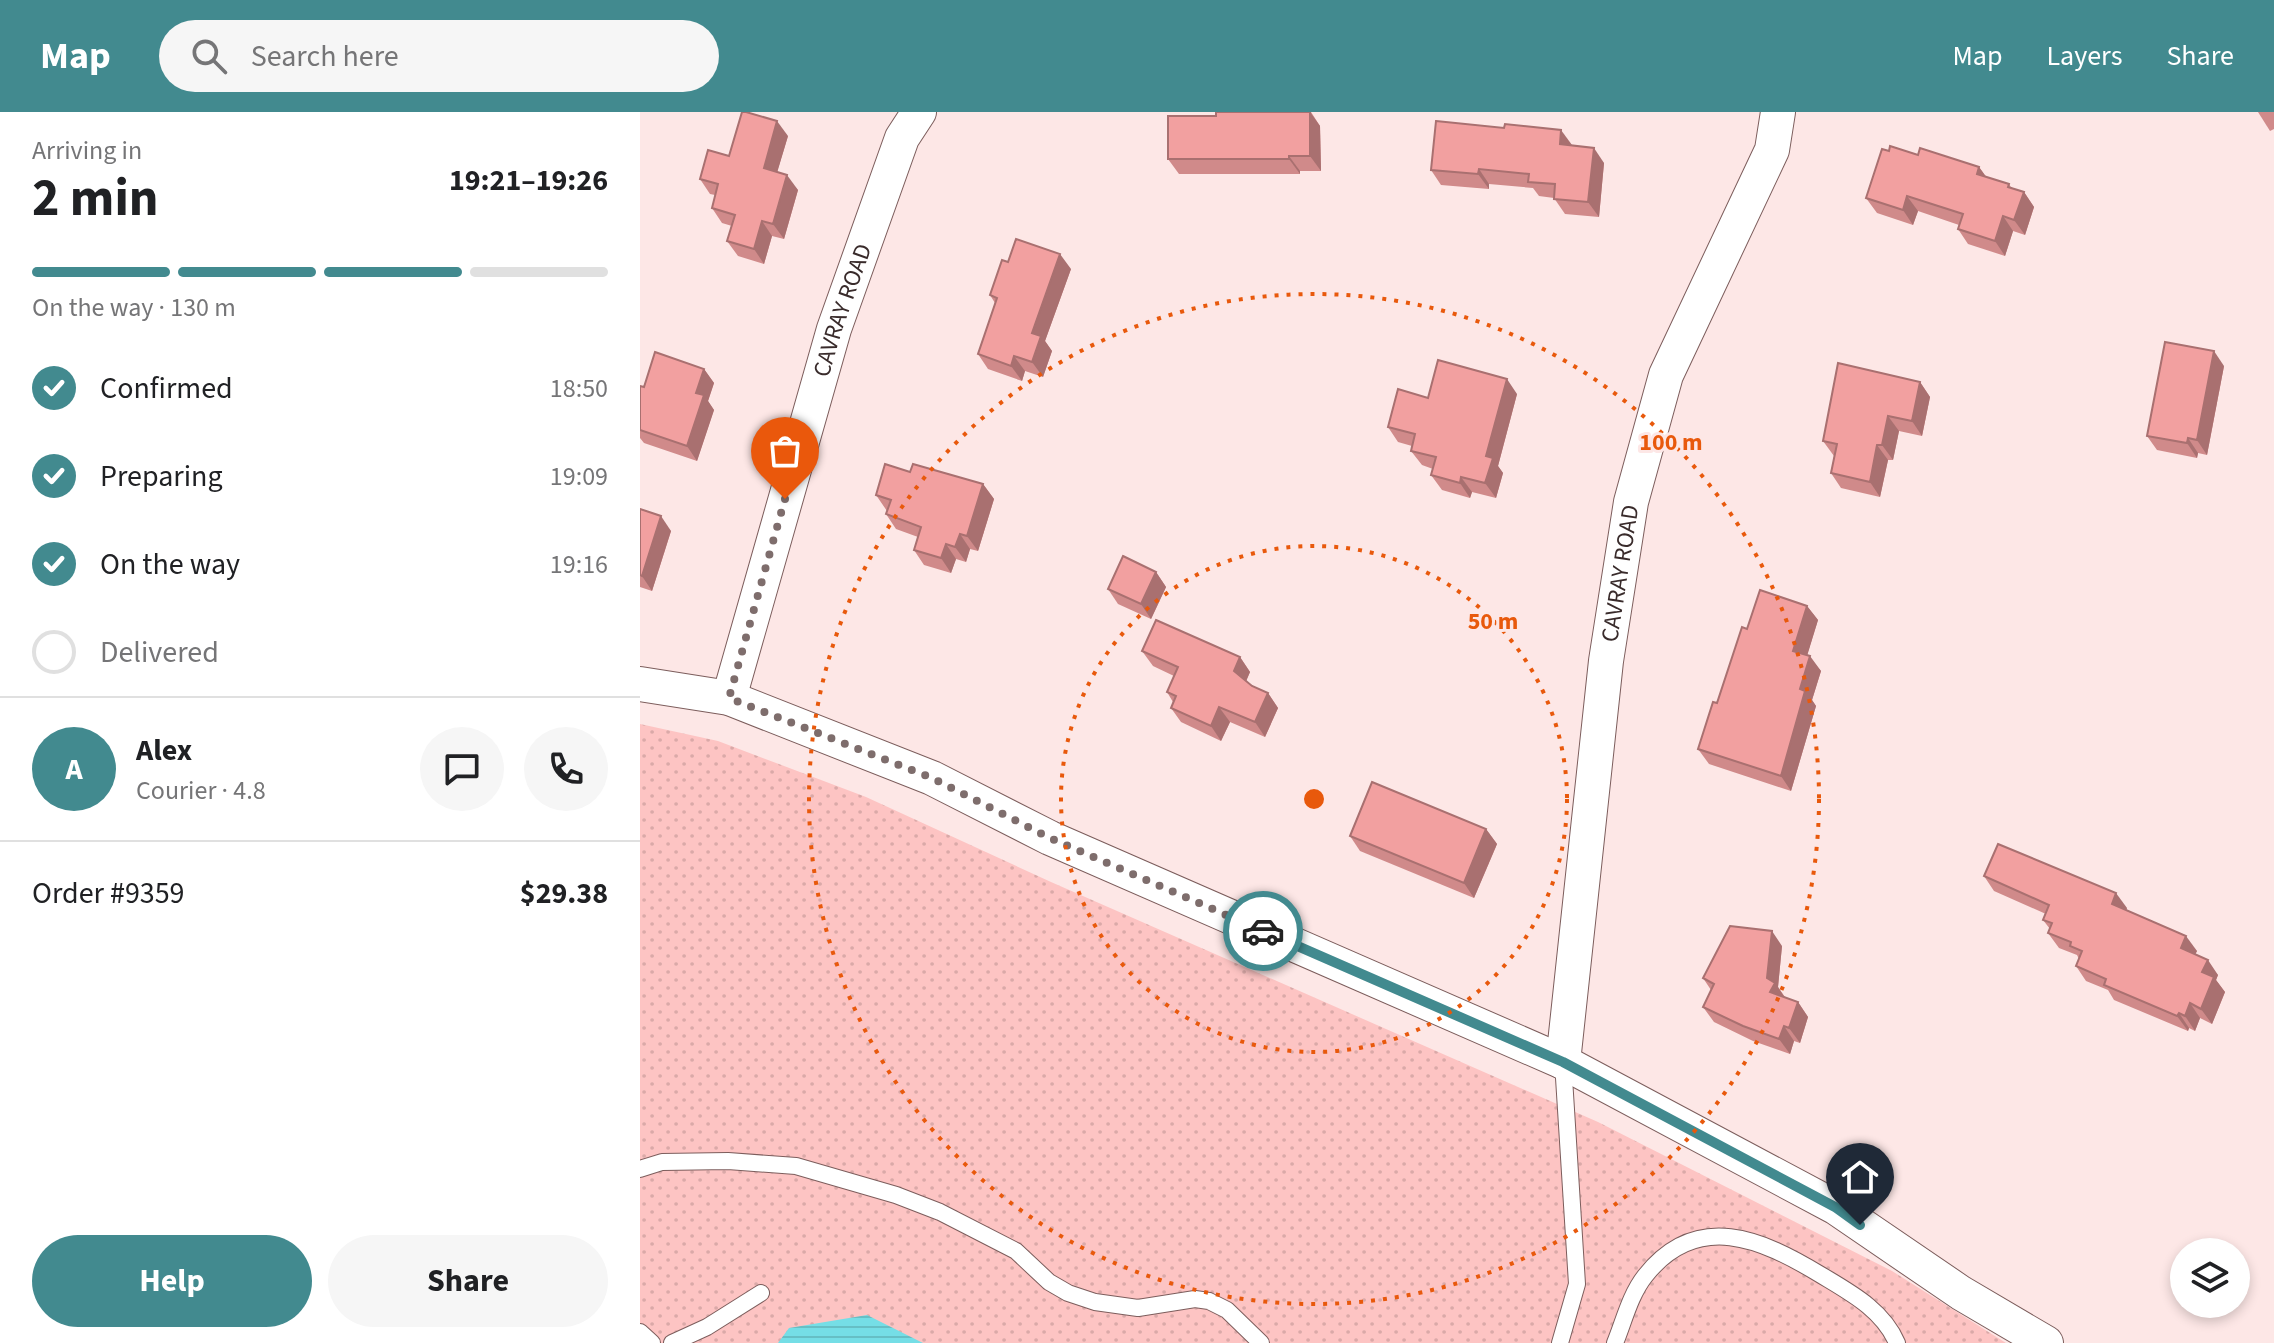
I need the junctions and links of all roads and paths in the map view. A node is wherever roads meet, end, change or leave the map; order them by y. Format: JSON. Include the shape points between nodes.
{"nodes":[{"id":1,"x":919,"y":112,"type":"edge"},
{"id":2,"x":1778,"y":112,"type":"edge"},
{"id":3,"x":640,"y":684,"type":"edge"},
{"id":4,"x":729,"y":698,"type":"junction"},
{"id":5,"x":1563,"y":1062,"type":"junction"},
{"id":6,"x":640,"y":1169,"type":"edge"},
{"id":7,"x":761,"y":1293,"type":"dead end"},
{"id":8,"x":640,"y":1332,"type":"edge"},
{"id":9,"x":652,"y":1343,"type":"edge"},
{"id":10,"x":672,"y":1343,"type":"edge"},
{"id":11,"x":1261,"y":1343,"type":"edge"},
{"id":12,"x":1560,"y":1343,"type":"edge"},
{"id":13,"x":1615,"y":1343,"type":"edge"},
{"id":14,"x":1897,"y":1343,"type":"edge"},
{"id":15,"x":2046,"y":1343,"type":"edge"}],
"edges":[{"from":1,"to":4,"type":"street","name":"CAVRAY ROAD","via":[[902,138],[834,329]]},
{"from":2,"to":5,"type":"street","name":"CAVRAY ROAD","via":[[1772,150],[1666,375],[1631,502],[1606,661]]},
{"from":3,"to":4,"type":"street"},
{"from":4,"to":5,"type":"street","via":[[932,778],[1050,838]]},
{"from":5,"to":12,"type":"lane","via":[[1577,1284]]},
{"from":5,"to":15,"type":"street","via":[[1835,1207],[1961,1293]]},
{"from":6,"to":11,"type":"lane","via":[[662,1162],[796,1166],[940,1212],[1016,1251],[1068,1293],[1138,1308],[1209,1301],[1227,1310]]},
{"from":7,"to":10,"type":"lane"},
{"from":8,"to":9,"type":"lane"},
{"from":13,"to":14,"type":"lane","via":[[1644,1277],[1666,1254],[1701,1238],[1724,1235],[1772,1248],[1849,1292],[1890,1327]]}]}
